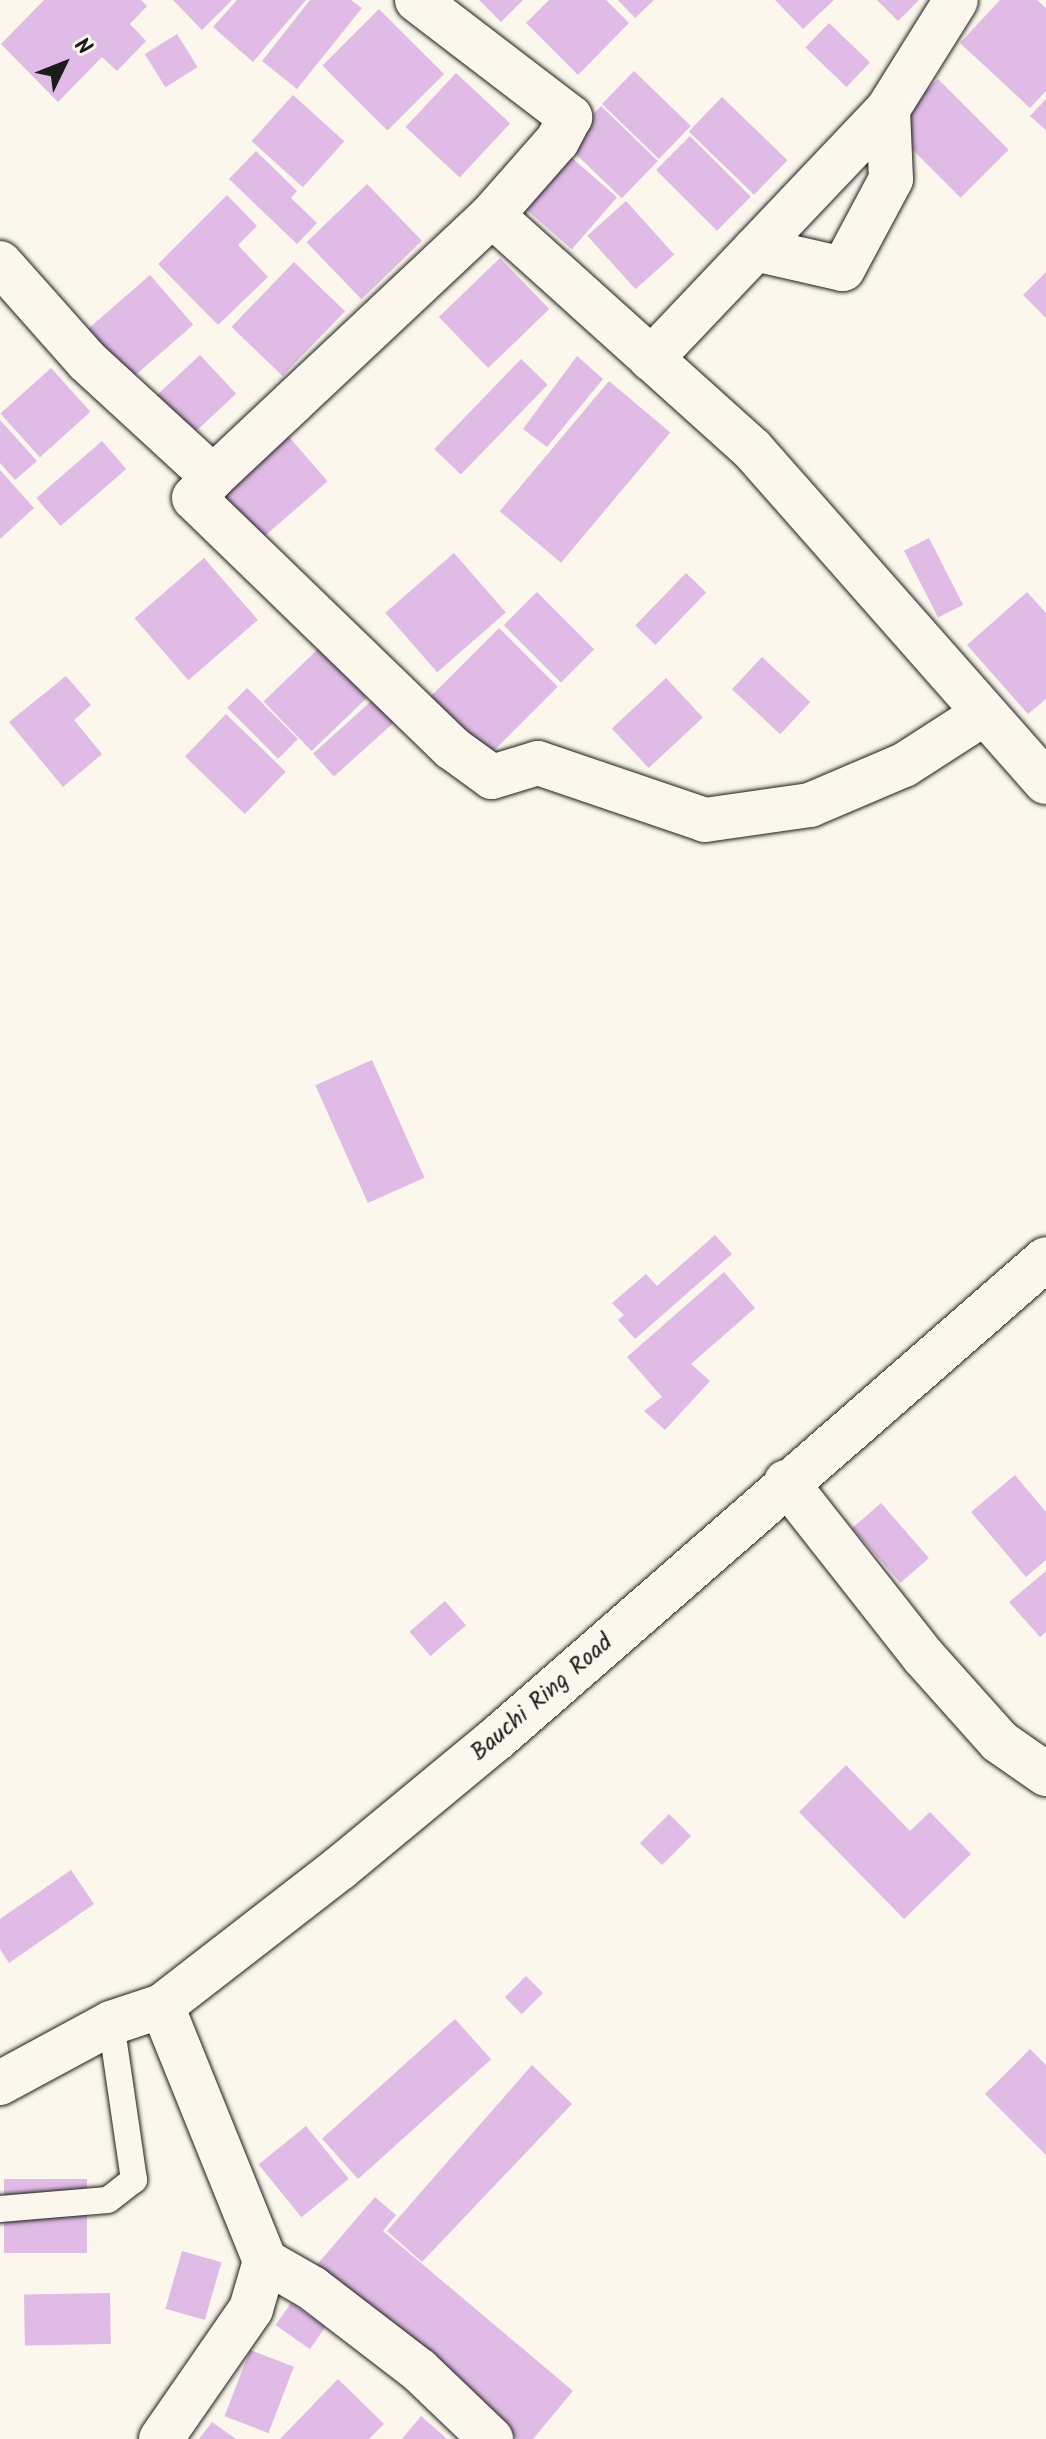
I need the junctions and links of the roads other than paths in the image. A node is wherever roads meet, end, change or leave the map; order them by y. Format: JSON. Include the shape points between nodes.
{"nodes":[{"id":1,"x":417,"y":0,"type":"edge"},
{"id":2,"x":956,"y":0,"type":"edge"},
{"id":3,"x":888,"y":109,"type":"junction"},
{"id":4,"x":492,"y":215,"type":"junction"},
{"id":5,"x":755,"y":249,"type":"junction"},
{"id":6,"x":0,"y":263,"type":"edge"},
{"id":7,"x":651,"y":359,"type":"junction"},
{"id":8,"x":213,"y":477,"type":"junction"},
{"id":9,"x":983,"y":714,"type":"junction"},
{"id":10,"x":1046,"y":782,"type":"edge"},
{"id":11,"x":1046,"y":1259,"type":"edge"},
{"id":12,"x":786,"y":1482,"type":"junction"},
{"id":13,"x":1046,"y":1774,"type":"edge"},
{"id":14,"x":162,"y":2006,"type":"junction"},
{"id":15,"x":111,"y":2023,"type":"junction"},
{"id":16,"x":0,"y":2083,"type":"edge"},
{"id":17,"x":0,"y":2209,"type":"edge"},
{"id":18,"x":265,"y":2261,"type":"junction"},
{"id":19,"x":161,"y":2439,"type":"edge"},
{"id":20,"x":491,"y":2439,"type":"edge"}],
"edges":[{"from":1,"to":4,"type":"street","via":[[570,117],[557,141]]},
{"from":2,"to":3,"type":"street"},
{"from":3,"to":5,"type":"street"},
{"from":3,"to":5,"type":"street","via":[[891,179],[843,269]]},
{"from":4,"to":7,"type":"street"},
{"from":4,"to":8,"type":"street"},
{"from":5,"to":7,"type":"street"},
{"from":6,"to":8,"type":"street","via":[[87,361]]},
{"from":7,"to":9,"type":"street","via":[[752,449]]},
{"from":8,"to":9,"type":"street","via":[[194,498],[452,748],[492,777],[538,763],[705,820],[810,805],[904,765]]},
{"from":9,"to":10,"type":"street"},
{"from":11,"to":12,"type":"street","name":"Bauchi Ring Road"},
{"from":12,"to":13,"type":"street","via":[[923,1656],[1000,1742]]},
{"from":12,"to":14,"type":"street","name":"Bauchi Ring Road","via":[[495,1740]]},
{"from":14,"to":15,"type":"street","name":"Bauchi Ring Road"},
{"from":14,"to":18,"type":"street"},
{"from":15,"to":16,"type":"street","name":"Bauchi Ring Road"},
{"from":15,"to":17,"type":"lane","via":[[134,2180],[108,2200]]},
{"from":18,"to":19,"type":"street","via":[[251,2309]]},
{"from":18,"to":20,"type":"street","via":[[312,2288],[419,2370]]}]}
